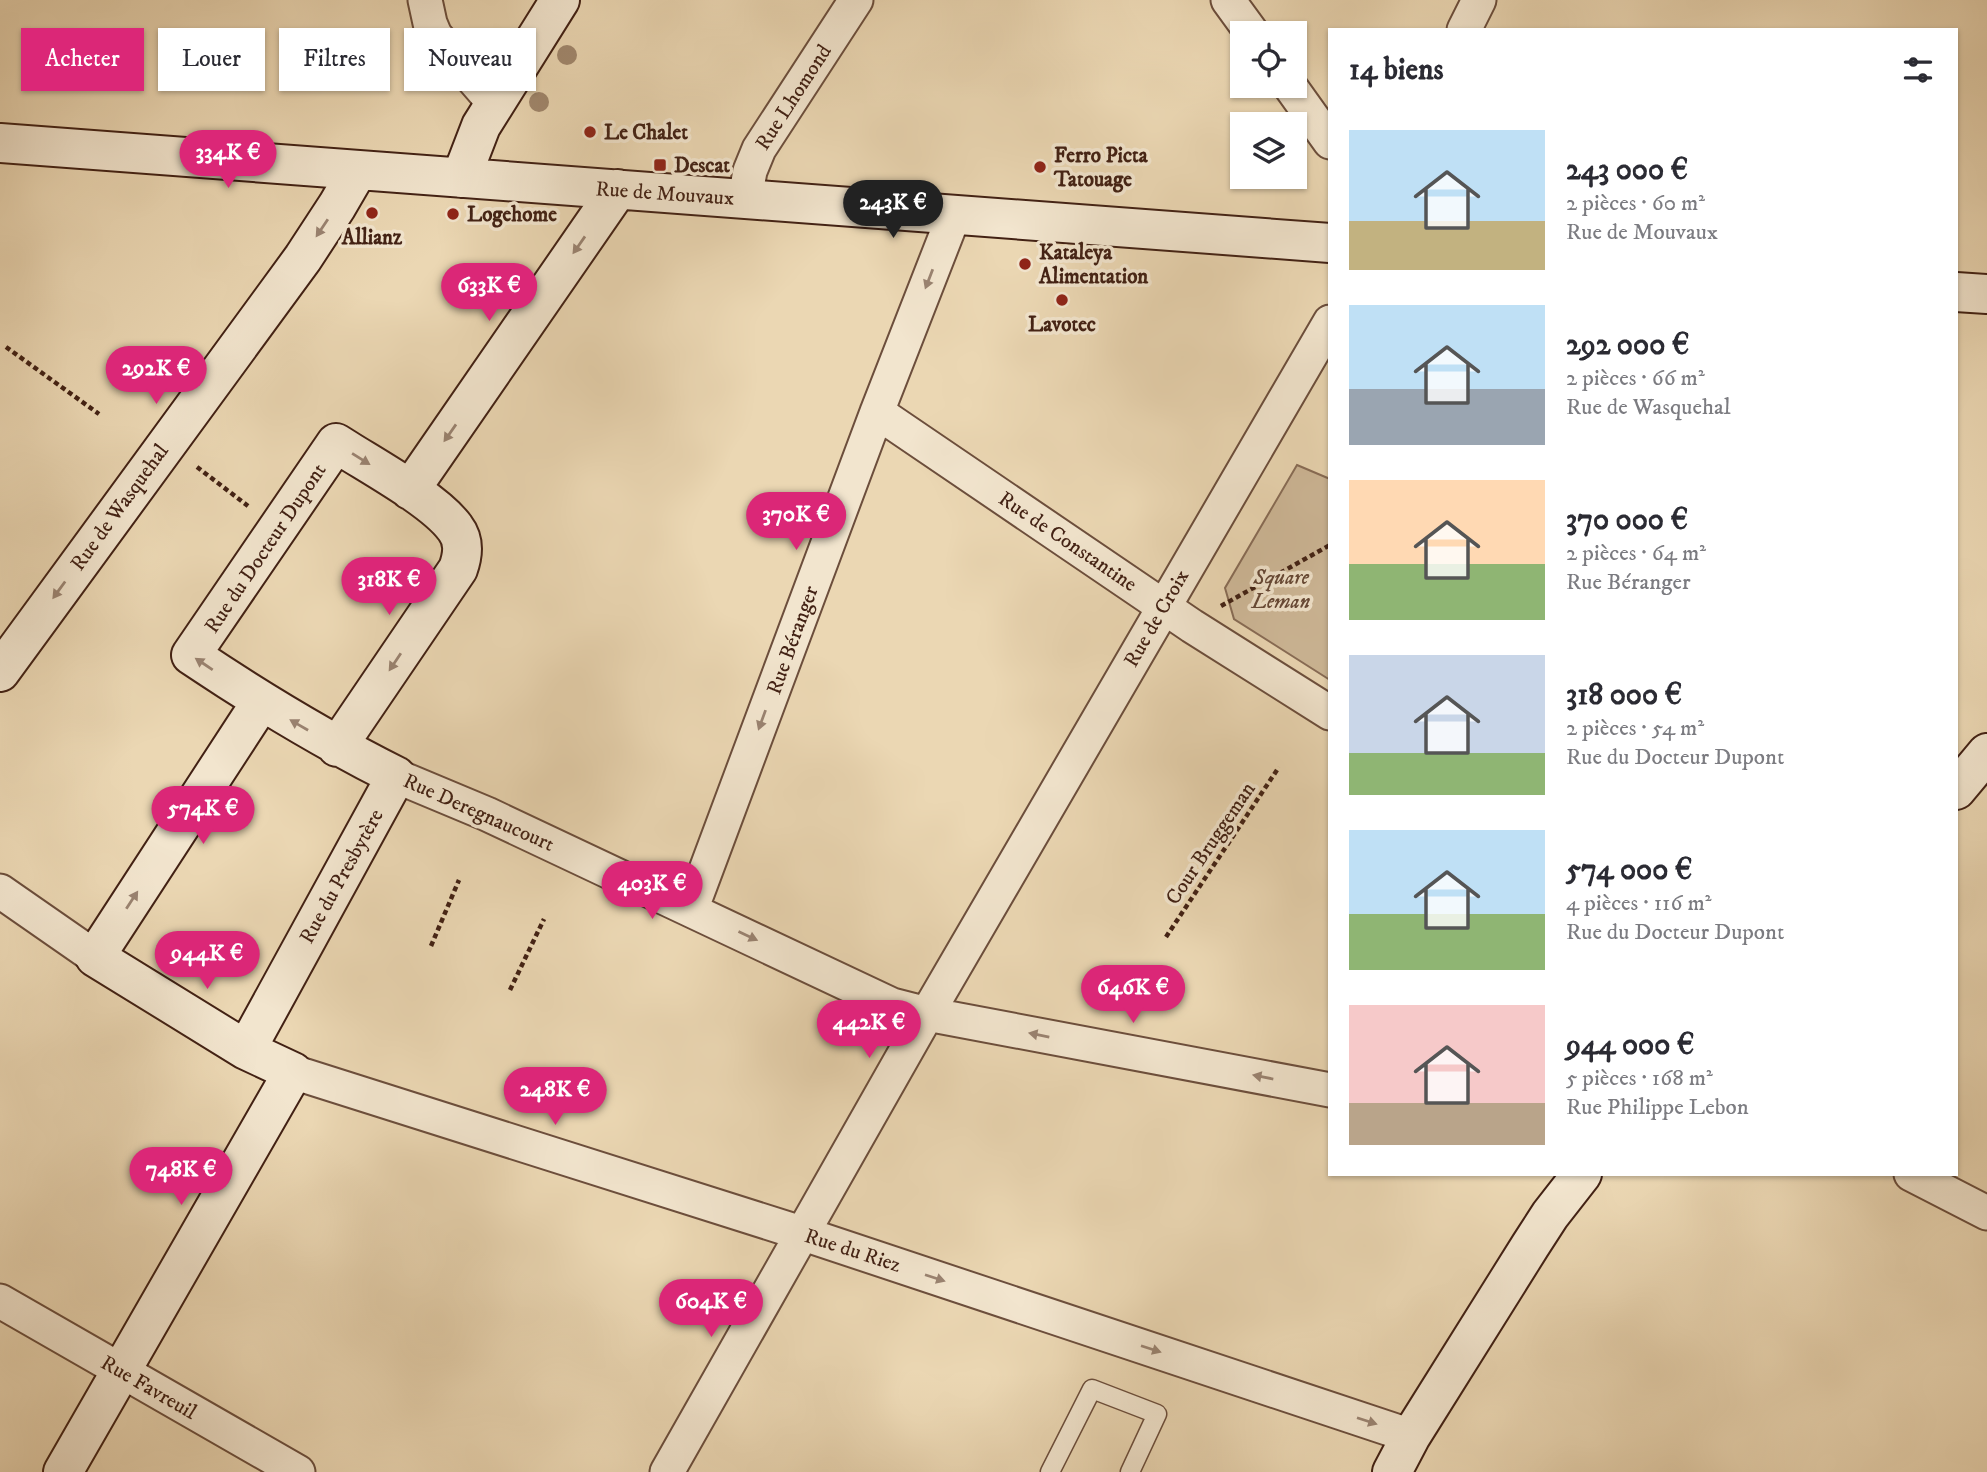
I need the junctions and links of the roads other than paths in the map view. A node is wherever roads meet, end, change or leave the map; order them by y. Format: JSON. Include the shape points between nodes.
{"nodes":[{"id":1,"x":425,"y":0,"type":"edge"},
{"id":2,"x":559,"y":0,"type":"edge"},
{"id":3,"x":856,"y":0,"type":"edge"},
{"id":4,"x":1228,"y":0,"type":"edge"},
{"id":5,"x":1243,"y":21,"type":"edge"},
{"id":6,"x":1299,"y":98,"type":"edge"},
{"id":7,"x":494,"y":103,"type":"junction"},
{"id":8,"x":1328,"y":139,"type":"edge"},
{"id":9,"x":0,"y":143,"type":"edge"},
{"id":10,"x":358,"y":170,"type":"junction"},
{"id":11,"x":461,"y":178,"type":"junction"},
{"id":12,"x":618,"y":189,"type":"junction"},
{"id":13,"x":745,"y":199,"type":"junction"},
{"id":14,"x":954,"y":215,"type":"junction"},
{"id":15,"x":1328,"y":243,"type":"edge"},
{"id":16,"x":1958,"y":292,"type":"edge"},
{"id":17,"x":1987,"y":294,"type":"edge"},
{"id":18,"x":1328,"y":325,"type":"edge"},
{"id":19,"x":877,"y":412,"type":"junction"},
{"id":20,"x":410,"y":490,"type":"junction"},
{"id":21,"x":1164,"y":606,"type":"junction"},
{"id":22,"x":0,"y":672,"type":"edge"},
{"id":23,"x":261,"y":702,"type":"junction"},
{"id":24,"x":1328,"y":712,"type":"edge"},
{"id":25,"x":337,"y":747,"type":"junction"},
{"id":26,"x":1987,"y":753,"type":"edge"},
{"id":27,"x":396,"y":776,"type":"junction"},
{"id":28,"x":1958,"y":788,"type":"edge"},
{"id":29,"x":0,"y":891,"type":"edge"},
{"id":30,"x":691,"y":909,"type":"junction"},
{"id":31,"x":95,"y":957,"type":"junction"},
{"id":32,"x":927,"y":1014,"type":"junction"},
{"id":33,"x":246,"y":1050,"type":"junction"},
{"id":34,"x":293,"y":1072,"type":"junction"},
{"id":35,"x":1328,"y":1090,"type":"edge"},
{"id":36,"x":1581,"y":1176,"type":"edge"},
{"id":37,"x":1915,"y":1176,"type":"edge"},
{"id":38,"x":1987,"y":1213,"type":"edge"},
{"id":39,"x":801,"y":1233,"type":"junction"},
{"id":40,"x":0,"y":1301,"type":"edge"},
{"id":41,"x":121,"y":1372,"type":"junction"},
{"id":42,"x":1411,"y":1436,"type":"junction"},
{"id":43,"x":63,"y":1472,"type":"edge"},
{"id":44,"x":298,"y":1472,"type":"edge"},
{"id":45,"x":667,"y":1472,"type":"edge"},
{"id":46,"x":1050,"y":1472,"type":"edge"},
{"id":47,"x":1130,"y":1472,"type":"edge"},
{"id":48,"x":1392,"y":1472,"type":"edge"}],
"edges":[{"from":1,"to":7,"type":"street","via":[[435,35]]},
{"from":2,"to":7,"type":"street"},
{"from":3,"to":13,"type":"street","name":"Rue Lhomond","via":[[759,149]]},
{"from":4,"to":5,"type":"street"},
{"from":6,"to":8,"type":"street"},
{"from":7,"to":11,"type":"street"},
{"from":9,"to":10,"type":"street","name":"Rue de Mouvaux"},
{"from":10,"to":11,"type":"street","name":"Rue de Mouvaux"},
{"from":10,"to":22,"type":"street","name":"Rue de Wasquehal","one_way":true,"via":[[303,258]]},
{"from":11,"to":12,"type":"street","name":"Rue de Mouvaux"},
{"from":12,"to":13,"type":"street","name":"Rue de Mouvaux"},
{"from":12,"to":20,"type":"street","one_way":true},
{"from":13,"to":14,"type":"street","name":"Rue de Mouvaux"},
{"from":14,"to":15,"type":"street","name":"Rue de Mouvaux"},
{"from":14,"to":19,"type":"street","name":"Rue Béranger","one_way":true},
{"from":16,"to":17,"type":"street"},
{"from":18,"to":21,"type":"street","name":"Rue de Croix"},
{"from":19,"to":21,"type":"street","name":"Rue de Constantine"},
{"from":19,"to":30,"type":"street","name":"Rue Béranger","one_way":true},
{"from":23,"to":20,"type":"street","name":"Rue du Docteur Dupont","one_way":true,"via":[[191,655],[336,443]]},
{"from":20,"to":25,"type":"street","name":"Rue du Docteur Dupont","one_way":true,"via":[[457,529],[463,556]]},
{"from":21,"to":24,"type":"street","name":"Rue de Constantine"},
{"from":21,"to":32,"type":"street","name":"Rue de Croix"},
{"from":25,"to":23,"type":"street","name":"Rue du Docteur Dupont","one_way":true},
{"from":31,"to":23,"type":"street","one_way":true},
{"from":25,"to":27,"type":"street","name":"Rue Deregnaucourt"},
{"from":26,"to":28,"type":"street"},
{"from":27,"to":30,"type":"street","name":"Rue Deregnaucourt"},
{"from":27,"to":33,"type":"street","name":"Rue du Presbytère"},
{"from":29,"to":31,"type":"street"},
{"from":30,"to":32,"type":"street","name":"Rue Deregnaucourt","one_way":true,"via":[[892,1005]]},
{"from":31,"to":33,"type":"street"},
{"from":35,"to":32,"type":"street","name":"Rue Deregnaucourt","one_way":true},
{"from":32,"to":39,"type":"street","name":"Rue de Croix"},
{"from":33,"to":34,"type":"street"},
{"from":34,"to":39,"type":"street","name":"Rue du Riez"},
{"from":34,"to":41,"type":"street"},
{"from":36,"to":42,"type":"street","via":[[1530,1246]]},
{"from":37,"to":38,"type":"street"},
{"from":39,"to":42,"type":"street","name":"Rue du Riez","one_way":true},
{"from":39,"to":45,"type":"street","name":"Rue de Croix"},
{"from":40,"to":41,"type":"street","name":"Rue Favreuil"},
{"from":41,"to":43,"type":"street"},
{"from":41,"to":44,"type":"street","name":"Rue Favreuil"},
{"from":42,"to":48,"type":"street"},
{"from":46,"to":47,"type":"lane","via":[[1091,1389],[1157,1414]]}]}
